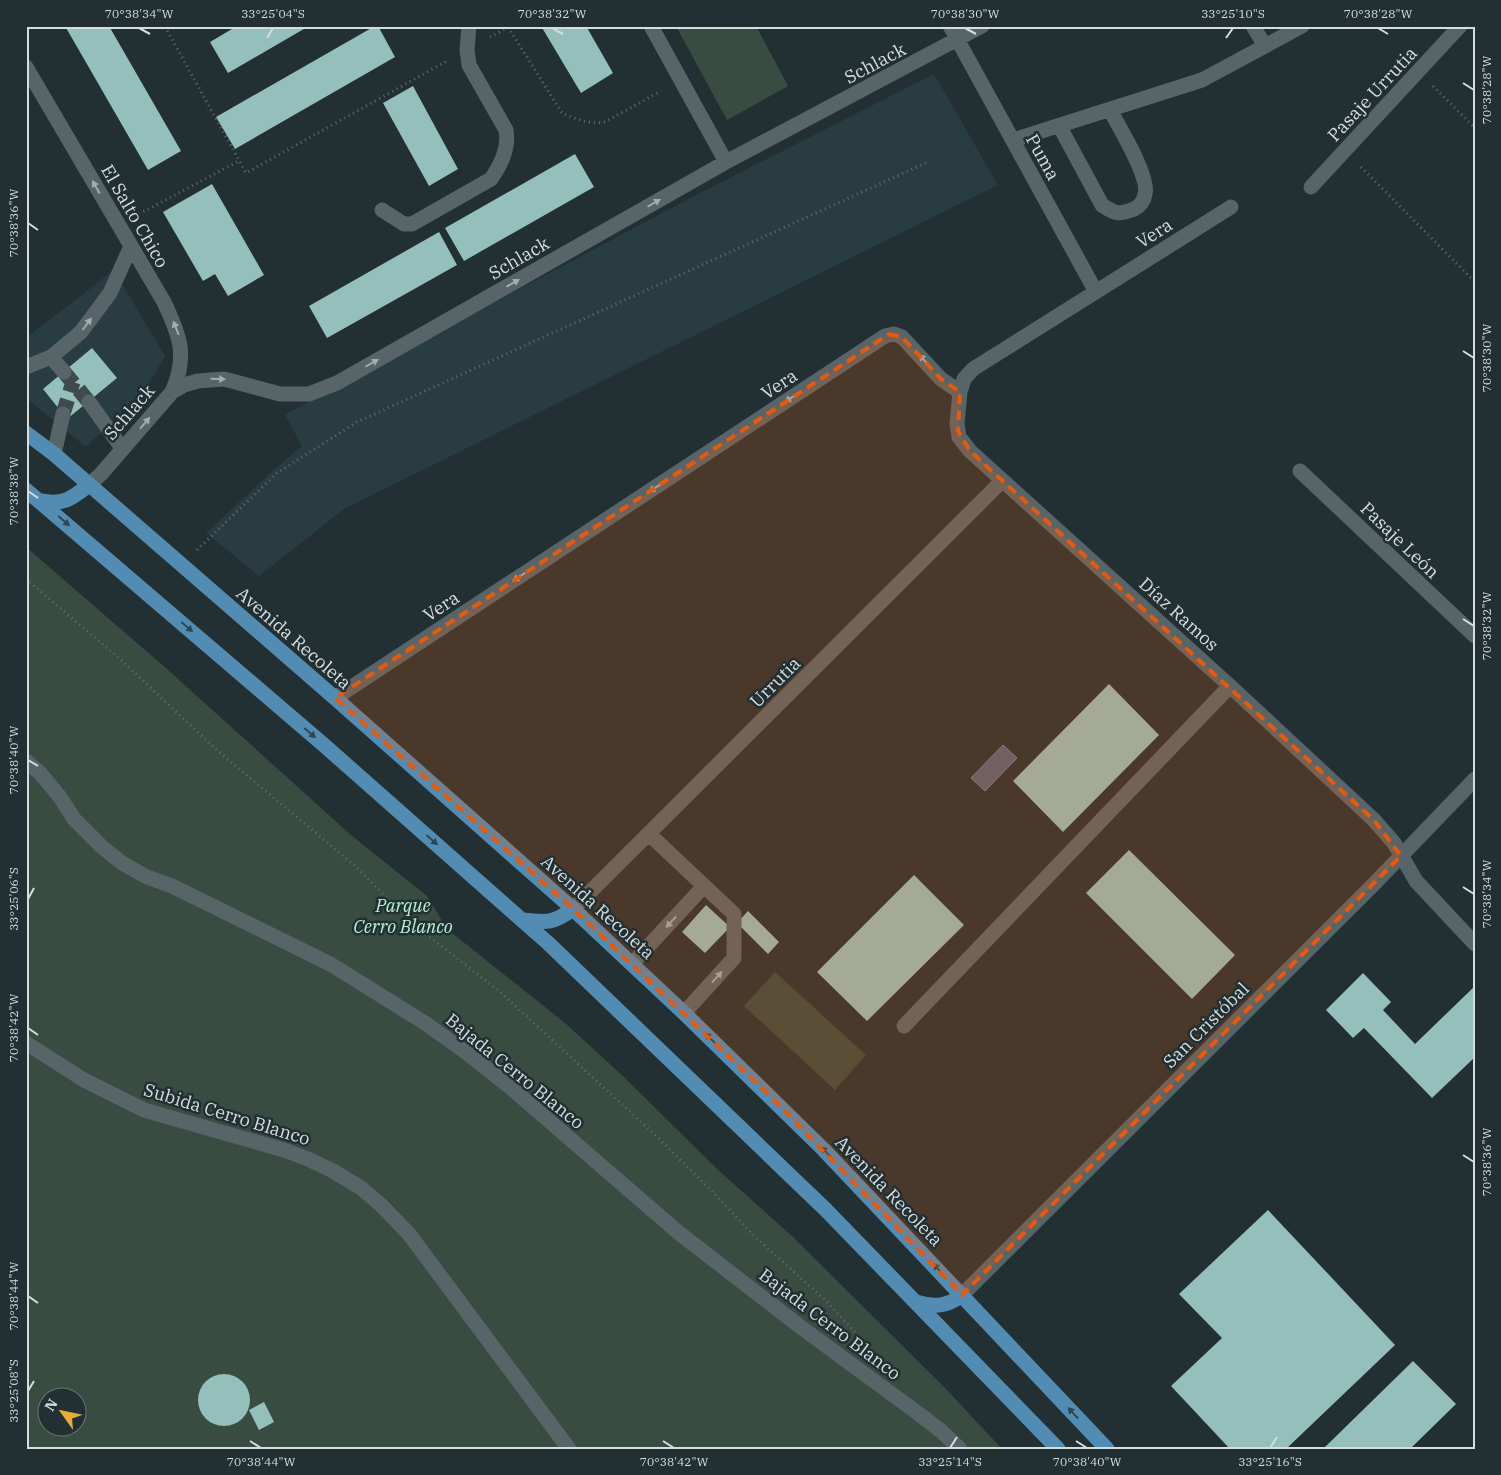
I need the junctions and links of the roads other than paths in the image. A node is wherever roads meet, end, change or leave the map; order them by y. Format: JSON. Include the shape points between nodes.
{"nodes":[{"id":1,"x":468,"y":26,"type":"edge"},
{"id":2,"x":651,"y":26,"type":"edge"},
{"id":3,"x":950,"y":26,"type":"edge"},
{"id":4,"x":982,"y":26,"type":"edge"},
{"id":5,"x":1253,"y":26,"type":"edge"},
{"id":6,"x":1302,"y":26,"type":"edge"},
{"id":7,"x":1460,"y":26,"type":"edge"},
{"id":8,"x":958,"y":40,"type":"junction"},
{"id":9,"x":1264,"y":46,"type":"junction"},
{"id":10,"x":26,"y":66,"type":"edge"},
{"id":11,"x":1110,"y":110,"type":"junction"},
{"id":12,"x":1060,"y":126,"type":"junction"},
{"id":13,"x":1013,"y":140,"type":"junction"},
{"id":14,"x":726,"y":162,"type":"junction"},
{"id":15,"x":1311,"y":187,"type":"dead end"},
{"id":16,"x":1231,"y":207,"type":"dead end"},
{"id":17,"x":382,"y":210,"type":"dead end"},
{"id":18,"x":131,"y":246,"type":"junction"},
{"id":19,"x":1096,"y":292,"type":"junction"},
{"id":20,"x":52,"y":357,"type":"junction"},
{"id":21,"x":26,"y":367,"type":"edge"},
{"id":22,"x":64,"y":372,"type":"tunnel mouth"},
{"id":23,"x":172,"y":392,"type":"junction"},
{"id":24,"x":960,"y":392,"type":"junction"},
{"id":25,"x":89,"y":402,"type":"tunnel mouth"},
{"id":26,"x":63,"y":414,"type":"tunnel mouth"},
{"id":27,"x":26,"y":433,"type":"edge"},
{"id":28,"x":122,"y":448,"type":"junction"},
{"id":29,"x":54,"y":454,"type":"junction"},
{"id":30,"x":1300,"y":471,"type":"dead end"},
{"id":31,"x":1002,"y":481,"type":"junction"},
{"id":32,"x":89,"y":485,"type":"junction"},
{"id":33,"x":26,"y":490,"type":"edge"},
{"id":34,"x":41,"y":501,"type":"junction"},
{"id":35,"x":1475,"y":636,"type":"edge"},
{"id":36,"x":1230,"y":686,"type":"junction"},
{"id":37,"x":335,"y":698,"type":"junction"},
{"id":38,"x":26,"y":761,"type":"edge"},
{"id":39,"x":1475,"y":779,"type":"edge"},
{"id":40,"x":649,"y":834,"type":"junction"},
{"id":41,"x":1401,"y":856,"type":"junction"},
{"id":42,"x":704,"y":886,"type":"junction"},
{"id":43,"x":573,"y":909,"type":"junction"},
{"id":44,"x":523,"y":920,"type":"junction"},
{"id":45,"x":1475,"y":944,"type":"edge"},
{"id":46,"x":632,"y":964,"type":"junction"},
{"id":47,"x":684,"y":1013,"type":"junction"},
{"id":48,"x":904,"y":1026,"type":"dead end"},
{"id":49,"x":26,"y":1043,"type":"edge"},
{"id":50,"x":962,"y":1296,"type":"junction"},
{"id":51,"x":916,"y":1302,"type":"junction"},
{"id":52,"x":570,"y":1449,"type":"edge"},
{"id":53,"x":960,"y":1449,"type":"edge"},
{"id":54,"x":1058,"y":1449,"type":"edge"},
{"id":55,"x":1107,"y":1449,"type":"edge"}],
"edges":[{"from":1,"to":17,"type":"street","via":[[469,65],[508,138],[500,167],[491,179],[412,224],[404,224]]},
{"from":2,"to":14,"type":"street"},
{"from":3,"to":8,"type":"street","name":"Puma"},
{"from":4,"to":8,"type":"street","name":"Schlack"},
{"from":5,"to":9,"type":"street"},
{"from":6,"to":9,"type":"street"},
{"from":7,"to":15,"type":"street","name":"Pasaje Urrutia"},
{"from":8,"to":13,"type":"street","name":"Puma"},
{"from":8,"to":14,"type":"street","name":"Schlack"},
{"from":9,"to":11,"type":"street","via":[[1202,80]]},
{"from":18,"to":10,"type":"street","name":"El Salto Chico","one_way":true},
{"from":11,"to":12,"type":"street"},
{"from":11,"to":12,"type":"street","via":[[1144,177],[1146,194],[1140,206],[1123,214],[1102,205]]},
{"from":12,"to":13,"type":"street"},
{"from":13,"to":19,"type":"street","name":"Puma"},
{"from":23,"to":14,"type":"street","name":"Schlack","one_way":true,"via":[[198,380],[212,379],[237,381],[280,394],[309,394],[338,383]]},
{"from":16,"to":19,"type":"street","name":"Vera"},
{"from":20,"to":18,"type":"street","one_way":true,"via":[[81,332],[110,294]]},
{"from":23,"to":18,"type":"street","name":"El Salto Chico","one_way":true,"via":[[182,360],[177,328]]},
{"from":19,"to":24,"type":"street","name":"Vera","via":[[973,369],[964,379]]},
{"from":20,"to":21,"type":"street"},
{"from":20,"to":22,"type":"street"},
{"from":28,"to":23,"type":"street","name":"Schlack","one_way":true},
{"from":24,"to":31,"type":"street","name":"Díaz Ramos","via":[[957,424],[960,437]]},
{"from":24,"to":37,"type":"street","name":"Vera","one_way":true,"via":[[941,379],[902,337],[894,334],[884,336]]},
{"from":25,"to":28,"type":"street"},
{"from":26,"to":29,"type":"street"},
{"from":27,"to":29,"type":"main road","name":"Avenida Recoleta"},
{"from":28,"to":32,"type":"street","name":"Schlack"},
{"from":29,"to":32,"type":"main road","name":"Avenida Recoleta"},
{"from":30,"to":35,"type":"street","name":"Pasaje León"},
{"from":31,"to":36,"type":"street","name":"Díaz Ramos"},
{"from":31,"to":40,"type":"street","name":"Urrutia"},
{"from":32,"to":34,"type":"main road","via":[[71,499],[56,504]]},
{"from":32,"to":37,"type":"main road","name":"Avenida Recoleta"},
{"from":33,"to":34,"type":"main road"},
{"from":34,"to":44,"type":"main road","one_way":true},
{"from":36,"to":41,"type":"street","name":"Díaz Ramos","via":[[1374,820],[1390,837]]},
{"from":36,"to":48,"type":"street"},
{"from":37,"to":43,"type":"main road","name":"Avenida Recoleta"},
{"from":38,"to":53,"type":"street","name":"Bajada Cerro Blanco","via":[[40,773],[87,833],[122,863],[332,966],[467,1053],[679,1233],[919,1414]]},
{"from":39,"to":41,"type":"street","name":"San Cristóbal"},
{"from":40,"to":42,"type":"street"},
{"from":40,"to":43,"type":"street","name":"Urrutia"},
{"from":41,"to":45,"type":"street","name":"Díaz Ramos","via":[[1416,881]]},
{"from":41,"to":50,"type":"street","name":"San Cristóbal"},
{"from":42,"to":46,"type":"street","one_way":true},
{"from":47,"to":42,"type":"street","one_way":true,"via":[[734,958],[734,914]]},
{"from":43,"to":44,"type":"main road","via":[[558,920]]},
{"from":43,"to":46,"type":"main road","name":"Avenida Recoleta"},
{"from":44,"to":51,"type":"main road","via":[[805,1189]]},
{"from":46,"to":47,"type":"main road","name":"Avenida Recoleta"},
{"from":50,"to":47,"type":"main road","name":"Avenida Recoleta","one_way":true,"via":[[824,1150]]},
{"from":49,"to":52,"type":"street","name":"Subida Cerro Blanco","via":[[84,1080],[144,1110],[284,1150],[316,1163],[361,1188],[409,1234]]},
{"from":50,"to":51,"type":"main road","via":[[939,1306]]},
{"from":55,"to":50,"type":"main road","name":"Avenida Recoleta","one_way":true},
{"from":51,"to":54,"type":"main road"}]}
